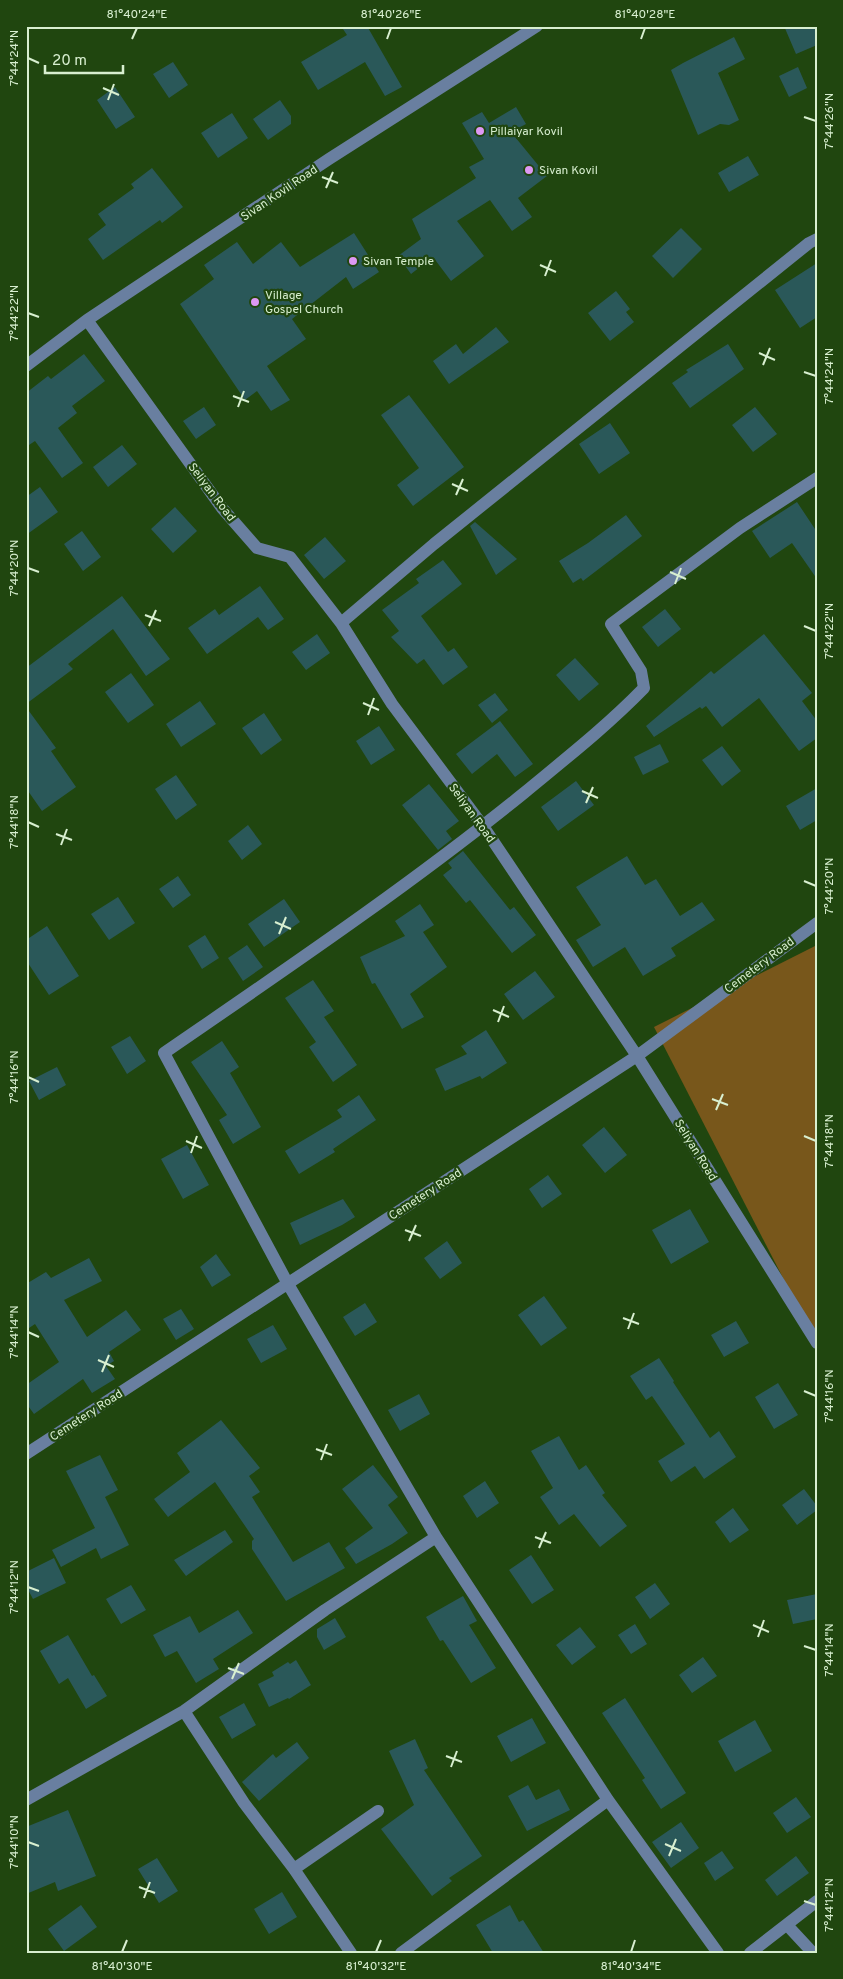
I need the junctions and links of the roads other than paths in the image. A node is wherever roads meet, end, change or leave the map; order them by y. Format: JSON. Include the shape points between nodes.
{"nodes":[{"id":1,"x":537,"y":26,"type":"edge"},
{"id":2,"x":817,"y":239,"type":"edge"},
{"id":3,"x":87,"y":320,"type":"junction"},
{"id":4,"x":26,"y":366,"type":"edge"},
{"id":5,"x":817,"y":478,"type":"edge"},
{"id":6,"x":341,"y":623,"type":"junction"},
{"id":7,"x":483,"y":826,"type":"junction"},
{"id":8,"x":817,"y":923,"type":"edge"},
{"id":9,"x":637,"y":1056,"type":"junction"},
{"id":10,"x":288,"y":1284,"type":"junction"},
{"id":11,"x":817,"y":1343,"type":"edge"},
{"id":12,"x":26,"y":1454,"type":"edge"},
{"id":13,"x":436,"y":1538,"type":"junction"},
{"id":14,"x":184,"y":1711,"type":"junction"},
{"id":15,"x":26,"y":1800,"type":"edge"},
{"id":16,"x":608,"y":1800,"type":"junction"},
{"id":17,"x":378,"y":1811,"type":"dead end"},
{"id":18,"x":294,"y":1869,"type":"junction"},
{"id":19,"x":817,"y":1901,"type":"edge"},
{"id":20,"x":787,"y":1925,"type":"junction"},
{"id":21,"x":419,"y":1948,"type":"edge"},
{"id":22,"x":351,"y":1953,"type":"edge"},
{"id":23,"x":400,"y":1953,"type":"edge"},
{"id":24,"x":718,"y":1953,"type":"edge"},
{"id":25,"x":750,"y":1953,"type":"edge"},
{"id":26,"x":813,"y":1953,"type":"edge"}],
"edges":[{"from":1,"to":3,"type":"street","name":"Sivan Kovil Road"},
{"from":2,"to":6,"type":"street"},
{"from":3,"to":4,"type":"street","name":"Sivan Kovil Road"},
{"from":3,"to":6,"type":"street","name":"Seliyan Road","via":[[222,508],[257,548],[290,557]]},
{"from":5,"to":7,"type":"street","via":[[740,528],[611,624],[641,671],[644,688],[615,718]]},
{"from":6,"to":7,"type":"street","name":"Seliyan Road","via":[[392,704]]},
{"from":7,"to":9,"type":"street","name":"Seliyan Road"},
{"from":7,"to":10,"type":"street","via":[[332,937],[164,1053]]},
{"from":8,"to":9,"type":"street","name":"Cemetery Road"},
{"from":9,"to":10,"type":"street","name":"Cemetery Road"},
{"from":9,"to":11,"type":"street","name":"Seliyan Road"},
{"from":10,"to":12,"type":"street","name":"Cemetery Road"},
{"from":10,"to":13,"type":"street"},
{"from":13,"to":14,"type":"street","via":[[325,1610]]},
{"from":13,"to":16,"type":"street"},
{"from":14,"to":15,"type":"street"},
{"from":14,"to":18,"type":"street","via":[[244,1803]]},
{"from":16,"to":21,"type":"street"},
{"from":16,"to":24,"type":"street"},
{"from":17,"to":18,"type":"street"},
{"from":18,"to":22,"type":"street"},
{"from":19,"to":20,"type":"street"},
{"from":20,"to":25,"type":"street"},
{"from":20,"to":26,"type":"street"},
{"from":21,"to":23,"type":"street"}]}
